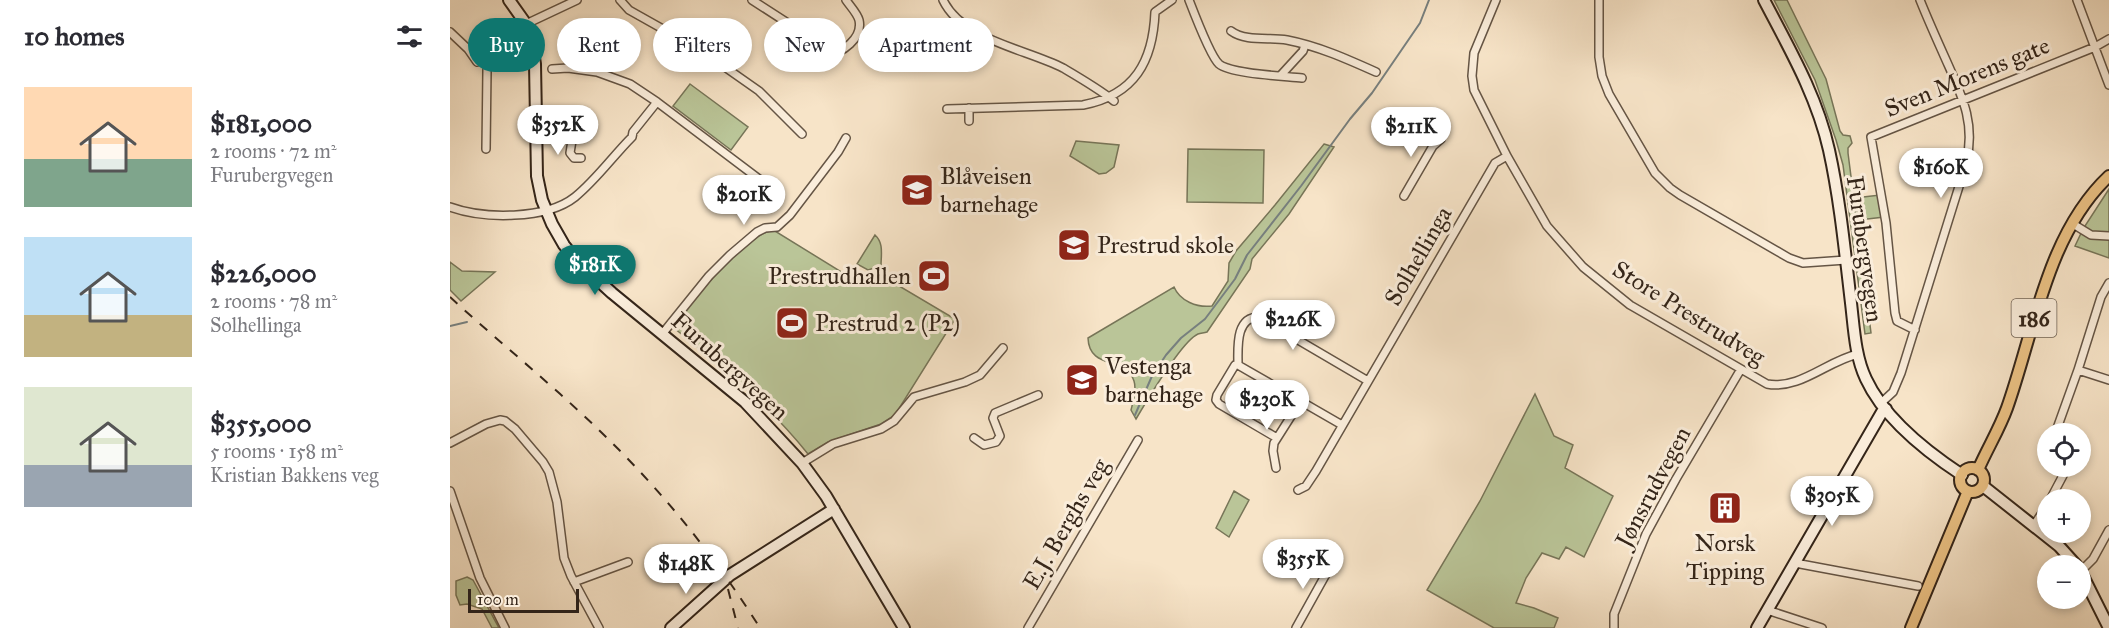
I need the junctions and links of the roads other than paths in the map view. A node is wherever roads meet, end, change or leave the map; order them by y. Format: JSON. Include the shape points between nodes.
{"nodes":[{"id":1,"x":509,"y":0,"type":"edge"},
{"id":2,"x":620,"y":0,"type":"edge"},
{"id":3,"x":752,"y":0,"type":"edge"},
{"id":4,"x":846,"y":0,"type":"edge"},
{"id":5,"x":943,"y":0,"type":"edge"},
{"id":6,"x":1172,"y":0,"type":"edge"},
{"id":7,"x":1189,"y":0,"type":"edge"},
{"id":8,"x":1496,"y":0,"type":"edge"},
{"id":9,"x":1599,"y":0,"type":"edge"},
{"id":10,"x":1764,"y":0,"type":"edge"},
{"id":11,"x":1920,"y":0,"type":"edge"},
{"id":12,"x":2077,"y":0,"type":"edge"},
{"id":13,"x":573,"y":1,"type":"edge"},
{"id":14,"x":522,"y":18,"type":"edge"},
{"id":15,"x":538,"y":18,"type":"edge"},
{"id":16,"x":1231,"y":31,"type":"dead end"},
{"id":17,"x":450,"y":32,"type":"edge"},
{"id":18,"x":2109,"y":39,"type":"edge"},
{"id":19,"x":1305,"y":45,"type":"junction"},
{"id":20,"x":2094,"y":47,"type":"junction"},
{"id":21,"x":468,"y":49,"type":"edge"},
{"id":22,"x":552,"y":69,"type":"dead end"},
{"id":23,"x":486,"y":72,"type":"edge"},
{"id":24,"x":535,"y":72,"type":"edge"},
{"id":25,"x":1376,"y":72,"type":"dead end"},
{"id":26,"x":1281,"y":75,"type":"junction"},
{"id":27,"x":1302,"y":78,"type":"dead end"},
{"id":28,"x":2109,"y":85,"type":"edge"},
{"id":29,"x":1112,"y":99,"type":"junction"},
{"id":30,"x":1963,"y":99,"type":"junction"},
{"id":31,"x":657,"y":102,"type":"junction"},
{"id":32,"x":969,"y":108,"type":"junction"},
{"id":33,"x":947,"y":109,"type":"dead end"},
{"id":34,"x":969,"y":121,"type":"dead end"},
{"id":35,"x":574,"y":128,"type":"dead end"},
{"id":36,"x":802,"y":134,"type":"dead end"},
{"id":37,"x":846,"y":138,"type":"dead end"},
{"id":38,"x":1441,"y":139,"type":"dead end"},
{"id":39,"x":486,"y":149,"type":"dead end"},
{"id":40,"x":1507,"y":156,"type":"junction"},
{"id":41,"x":581,"y":159,"type":"dead end"},
{"id":42,"x":2109,"y":176,"type":"edge"},
{"id":43,"x":759,"y":179,"type":"dead end"},
{"id":44,"x":1404,"y":196,"type":"dead end"},
{"id":45,"x":450,"y":207,"type":"edge"},
{"id":46,"x":546,"y":210,"type":"junction"},
{"id":47,"x":2073,"y":224,"type":"junction"},
{"id":48,"x":2109,"y":236,"type":"edge"},
{"id":49,"x":1846,"y":260,"type":"junction"},
{"id":50,"x":2109,"y":283,"type":"edge"},
{"id":51,"x":1915,"y":330,"type":"junction"},
{"id":52,"x":663,"y":333,"type":"junction"},
{"id":53,"x":1003,"y":348,"type":"dead end"},
{"id":54,"x":1858,"y":354,"type":"junction"},
{"id":55,"x":1238,"y":365,"type":"junction"},
{"id":56,"x":1741,"y":369,"type":"junction"},
{"id":57,"x":2078,"y":370,"type":"junction"},
{"id":58,"x":2109,"y":380,"type":"edge"},
{"id":59,"x":1368,"y":381,"type":"junction"},
{"id":60,"x":1038,"y":394,"type":"dead end"},
{"id":61,"x":1300,"y":402,"type":"junction"},
{"id":62,"x":1884,"y":406,"type":"junction"},
{"id":63,"x":2059,"y":423,"type":"edge"},
{"id":64,"x":1342,"y":425,"type":"junction"},
{"id":65,"x":974,"y":438,"type":"dead end"},
{"id":66,"x":1278,"y":438,"type":"junction"},
{"id":67,"x":1138,"y":440,"type":"dead end"},
{"id":68,"x":450,"y":443,"type":"edge"},
{"id":69,"x":802,"y":463,"type":"junction"},
{"id":70,"x":1276,"y":468,"type":"dead end"},
{"id":71,"x":1978,"y":470,"type":"junction"},
{"id":72,"x":1962,"y":475,"type":"junction"},
{"id":73,"x":1983,"y":486,"type":"junction"},
{"id":74,"x":1298,"y":490,"type":"dead end"},
{"id":75,"x":450,"y":491,"type":"edge"},
{"id":76,"x":1968,"y":491,"type":"junction"},
{"id":77,"x":834,"y":509,"type":"junction"},
{"id":78,"x":2037,"y":520,"type":"edge"},
{"id":79,"x":2034,"y":525,"type":"junction"},
{"id":80,"x":2109,"y":530,"type":"edge"},
{"id":81,"x":2068,"y":555,"type":"edge"},
{"id":82,"x":1328,"y":556,"type":"dead end"},
{"id":83,"x":2091,"y":561,"type":"edge"},
{"id":84,"x":628,"y":562,"type":"dead end"},
{"id":85,"x":1796,"y":563,"type":"junction"},
{"id":86,"x":574,"y":582,"type":"junction"},
{"id":87,"x":1918,"y":586,"type":"dead end"},
{"id":88,"x":2091,"y":591,"type":"edge"},
{"id":89,"x":1767,"y":610,"type":"junction"},
{"id":90,"x":505,"y":628,"type":"edge"},
{"id":91,"x":599,"y":628,"type":"edge"},
{"id":92,"x":670,"y":628,"type":"edge"},
{"id":93,"x":904,"y":628,"type":"edge"},
{"id":94,"x":1028,"y":628,"type":"edge"},
{"id":95,"x":1296,"y":628,"type":"edge"},
{"id":96,"x":1614,"y":628,"type":"edge"},
{"id":97,"x":1757,"y":628,"type":"edge"},
{"id":98,"x":1822,"y":628,"type":"edge"},
{"id":99,"x":1911,"y":628,"type":"edge"},
{"id":100,"x":2109,"y":628,"type":"edge"}],
"edges":[{"from":1,"to":14,"type":"main road","name":"Furubergvegen"},
{"from":2,"to":36,"type":"street","via":[[759,91]]},
{"from":3,"to":4,"type":"street","via":[[827,54],[842,51],[860,29]]},
{"from":5,"to":29,"type":"street","via":[[962,24],[1062,68]]},
{"from":6,"to":29,"type":"street","via":[[1155,12],[1155,30],[1141,68]]},
{"from":7,"to":26,"type":"street","via":[[1222,66]]},
{"from":8,"to":40,"type":"street","name":"Store Prestrudveg","via":[[1474,53],[1472,76],[1479,103]]},
{"from":9,"to":49,"type":"street","via":[[1602,76],[1660,179],[1680,195],[1789,258],[1803,263]]},
{"from":10,"to":49,"type":"main road","name":"Furubergvegen","via":[[1804,79],[1824,130]]},
{"from":11,"to":30,"type":"street"},
{"from":12,"to":20,"type":"street"},
{"from":13,"to":15,"type":"street"},
{"from":16,"to":19,"type":"street","via":[[1240,36]]},
{"from":17,"to":21,"type":"street"},
{"from":18,"to":20,"type":"street","name":"Sven Morens gate"},
{"from":19,"to":25,"type":"street"},
{"from":19,"to":26,"type":"street"},
{"from":20,"to":28,"type":"street"},
{"from":20,"to":30,"type":"street","name":"Sven Morens gate"},
{"from":22,"to":31,"type":"street","via":[[582,69],[612,76]]},
{"from":23,"to":39,"type":"street"},
{"from":24,"to":46,"type":"main road","name":"Furubergvegen","via":[[537,176]]},
{"from":26,"to":27,"type":"street"},
{"from":29,"to":32,"type":"street","via":[[1083,105]]},
{"from":30,"to":51,"type":"street","via":[[1970,131],[1968,153]]},
{"from":30,"to":51,"type":"street","name":"Sven Morens gate","via":[[1871,136],[1894,313],[1897,321]]},
{"from":31,"to":43,"type":"street"},
{"from":31,"to":46,"type":"street","via":[[632,136],[582,190],[567,202]]},
{"from":32,"to":33,"type":"street"},
{"from":32,"to":34,"type":"street"},
{"from":35,"to":41,"type":"street","via":[[570,153]]},
{"from":37,"to":52,"type":"street","via":[[790,215],[777,227],[757,232],[730,255]]},
{"from":38,"to":44,"type":"street","name":"Solhellinga"},
{"from":40,"to":56,"type":"street","name":"Store Prestrudveg","via":[[1547,225],[1583,267],[1630,304]]},
{"from":40,"to":59,"type":"street","name":"Solhellinga","via":[[1495,164]]},
{"from":42,"to":47,"type":"main road","number":"186"},
{"from":45,"to":46,"type":"street","via":[[494,215]]},
{"from":46,"to":52,"type":"main road","name":"Furubergvegen","via":[[576,260]]},
{"from":47,"to":48,"type":"street","via":[[2091,235]]},
{"from":47,"to":71,"type":"main road","number":"186","via":[[2043,289],[2007,408]]},
{"from":49,"to":54,"type":"main road","name":"Furubergvegen"},
{"from":50,"to":57,"type":"street"},
{"from":51,"to":62,"type":"street","via":[[1901,373]]},
{"from":52,"to":69,"type":"main road","name":"Furubergvegen","via":[[745,402]]},
{"from":53,"to":69,"type":"street","via":[[980,375],[914,397],[894,421],[881,429],[833,444]]},
{"from":54,"to":56,"type":"street","name":"Store Prestrudveg","via":[[1787,385],[1767,384]]},
{"from":54,"to":62,"type":"main road","name":"Furubergvegen","via":[[1865,378]]},
{"from":55,"to":59,"type":"street","via":[[1241,329],[1249,319],[1259,317]]},
{"from":55,"to":61,"type":"street"},
{"from":55,"to":66,"type":"street","via":[[1216,400]]},
{"from":56,"to":96,"type":"street","name":"Jønsrudvegen","via":[[1646,534],[1614,614]]},
{"from":57,"to":58,"type":"street"},
{"from":57,"to":63,"type":"street"},
{"from":59,"to":64,"type":"street","name":"Solhellinga"},
{"from":60,"to":65,"type":"street","via":[[995,413],[993,418],[1000,436],[996,442],[984,445]]},
{"from":61,"to":64,"type":"street"},
{"from":61,"to":66,"type":"street"},
{"from":62,"to":72,"type":"main road","name":"Furubergvegen","via":[[1934,457]]},
{"from":62,"to":85,"type":"main road"},
{"from":64,"to":74,"type":"street","name":"Solhellinga","via":[[1306,486]]},
{"from":66,"to":70,"type":"street","via":[[1273,451]]},
{"from":67,"to":94,"type":"street","name":"E.J. Berghs veg"},
{"from":68,"to":86,"type":"street","via":[[500,420],[511,424],[524,438],[552,481],[564,558]]},
{"from":69,"to":77,"type":"main road","name":"Furubergvegen"},
{"from":71,"to":72,"type":"main road","via":[[1968,469]]},
{"from":71,"to":73,"type":"main road"},
{"from":72,"to":76,"type":"main road","via":[[1961,485]]},
{"from":73,"to":76,"type":"main road"},
{"from":73,"to":79,"type":"main road"},
{"from":75,"to":90,"type":"street","via":[[480,578]]},
{"from":76,"to":99,"type":"main road"},
{"from":77,"to":92,"type":"main road","via":[[726,579]]},
{"from":77,"to":93,"type":"main road","name":"Furubergvegen"},
{"from":78,"to":79,"type":"street"},
{"from":79,"to":81,"type":"main road"},
{"from":80,"to":83,"type":"street"},
{"from":82,"to":95,"type":"street","via":[[1326,574]]},
{"from":84,"to":86,"type":"street"},
{"from":85,"to":87,"type":"street"},
{"from":85,"to":89,"type":"main road"},
{"from":86,"to":91,"type":"street"},
{"from":88,"to":100,"type":"main road"},
{"from":89,"to":97,"type":"main road"},
{"from":89,"to":98,"type":"street"}]}
